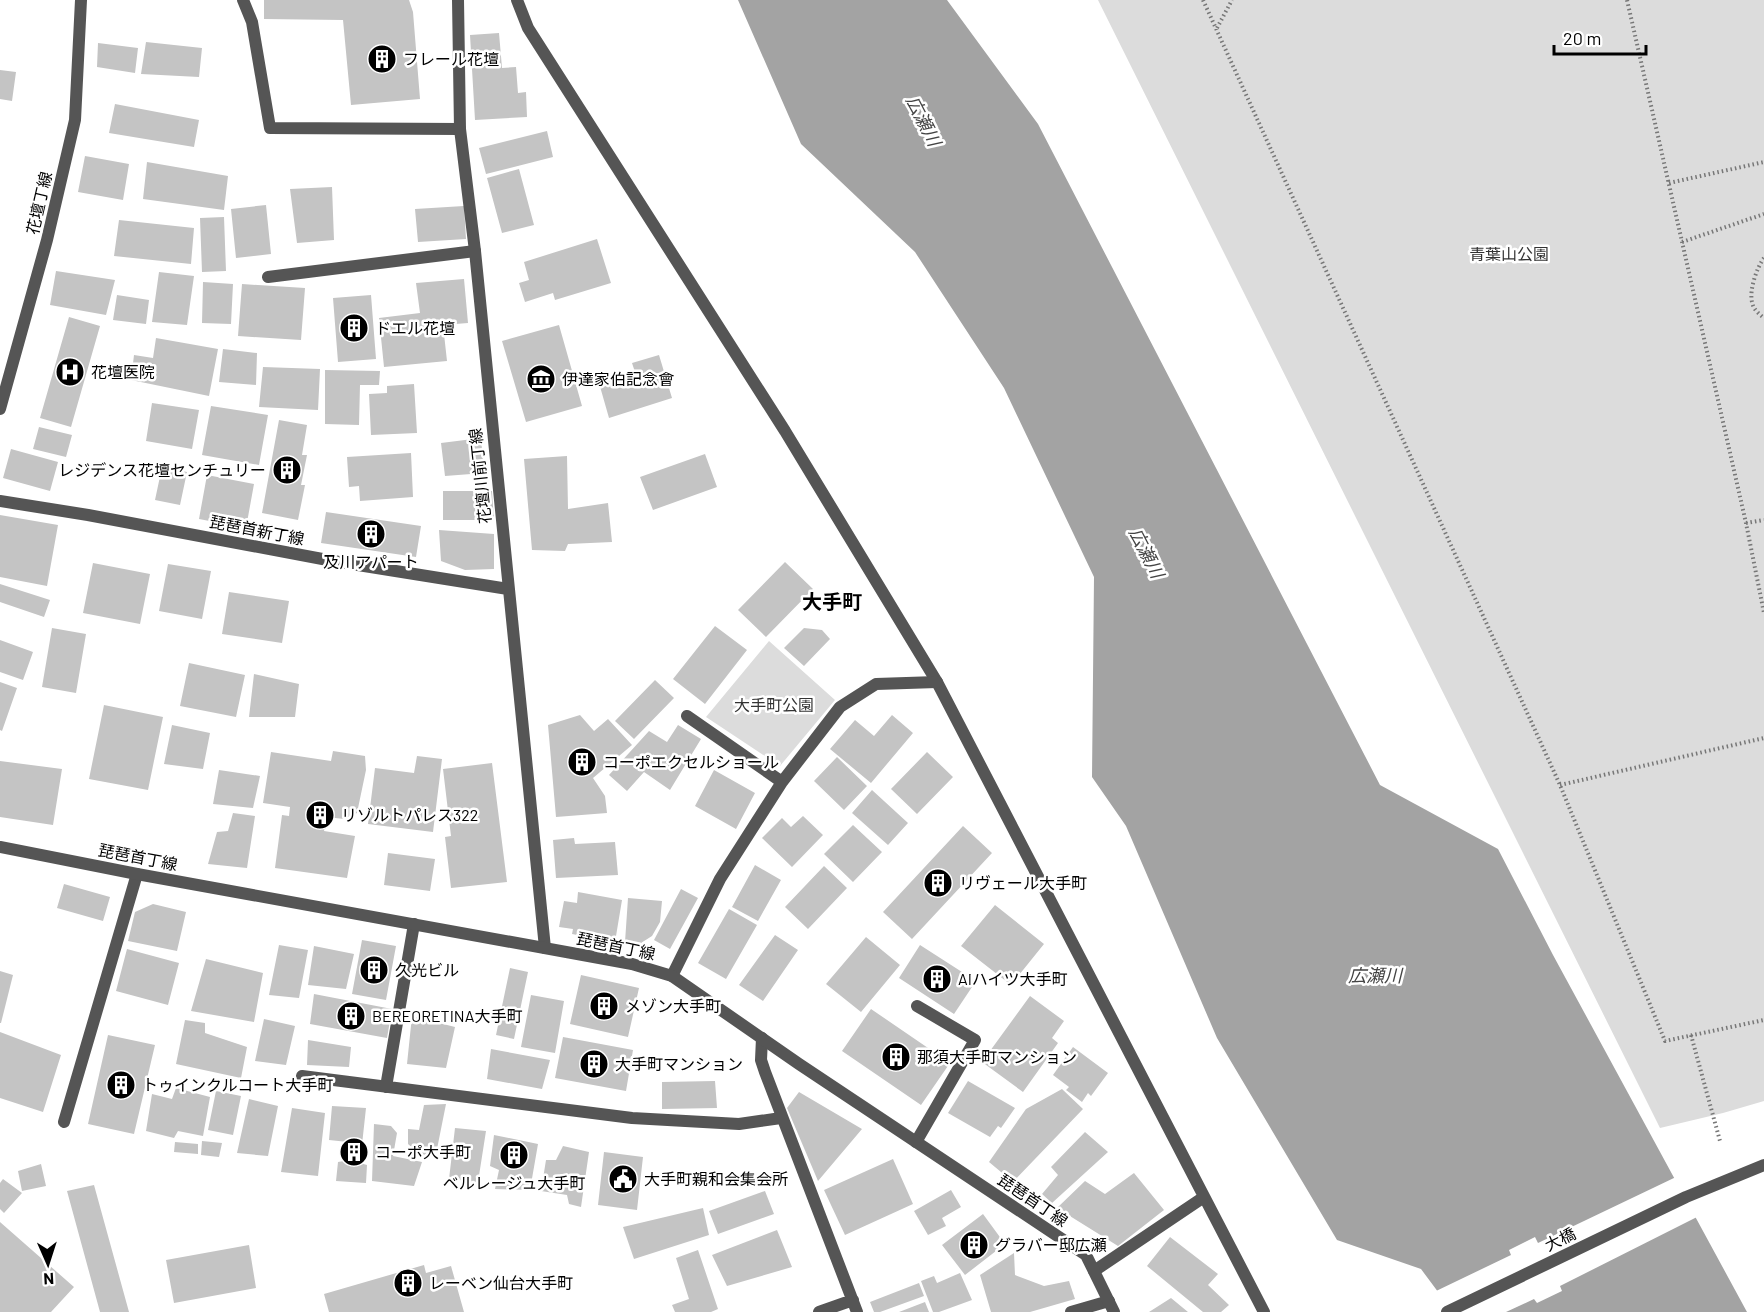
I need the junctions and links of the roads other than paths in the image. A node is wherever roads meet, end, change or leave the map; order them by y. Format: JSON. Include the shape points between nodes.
{"nodes":[{"id":1,"x":81,"y":0,"type":"edge"},
{"id":2,"x":243,"y":0,"type":"edge"},
{"id":3,"x":458,"y":0,"type":"edge"},
{"id":4,"x":517,"y":0,"type":"edge"},
{"id":5,"x":460,"y":129,"type":"junction"},
{"id":6,"x":475,"y":251,"type":"junction"},
{"id":7,"x":268,"y":277,"type":"dead end"},
{"id":8,"x":0,"y":409,"type":"edge"},
{"id":9,"x":0,"y":501,"type":"edge"},
{"id":10,"x":508,"y":589,"type":"junction"},
{"id":11,"x":937,"y":682,"type":"junction"},
{"id":12,"x":687,"y":716,"type":"dead end"},
{"id":13,"x":782,"y":782,"type":"junction"},
{"id":14,"x":0,"y":847,"type":"edge"},
{"id":15,"x":137,"y":874,"type":"junction"},
{"id":16,"x":414,"y":924,"type":"junction"},
{"id":17,"x":544,"y":948,"type":"junction"},
{"id":18,"x":672,"y":976,"type":"junction"},
{"id":19,"x":917,"y":1006,"type":"dead end"},
{"id":20,"x":762,"y":1038,"type":"junction"},
{"id":21,"x":302,"y":1076,"type":"dead end"},
{"id":22,"x":386,"y":1087,"type":"junction"},
{"id":23,"x":781,"y":1118,"type":"junction"},
{"id":24,"x":64,"y":1122,"type":"dead end"},
{"id":25,"x":916,"y":1142,"type":"junction"},
{"id":26,"x":1764,"y":1165,"type":"edge"},
{"id":27,"x":1204,"y":1197,"type":"junction"},
{"id":28,"x":1094,"y":1271,"type":"junction"},
{"id":29,"x":855,"y":1306,"type":"edge"},
{"id":30,"x":1112,"y":1306,"type":"edge"},
{"id":31,"x":819,"y":1312,"type":"edge"},
{"id":32,"x":1071,"y":1312,"type":"edge"},
{"id":33,"x":1264,"y":1312,"type":"edge"},
{"id":34,"x":1447,"y":1312,"type":"edge"}],
"edges":[{"from":1,"to":8,"type":"street","name":"花壇丁線","via":[[75,120],[47,240]]},
{"from":2,"to":5,"type":"street","via":[[252,22],[270,128]]},
{"from":3,"to":5,"type":"street","name":"花壇川前丁線"},
{"from":4,"to":11,"type":"street","via":[[528,28],[785,431]]},
{"from":5,"to":6,"type":"street","name":"花壇川前丁線"},
{"from":6,"to":7,"type":"street"},
{"from":6,"to":10,"type":"street","name":"花壇川前丁線"},
{"from":9,"to":10,"type":"street","name":"琵琶首新丁線"},
{"from":10,"to":17,"type":"street","name":"花壇川前丁線"},
{"from":11,"to":13,"type":"street","via":[[876,684],[840,706]]},
{"from":11,"to":27,"type":"street"},
{"from":12,"to":13,"type":"street"},
{"from":13,"to":18,"type":"street","via":[[720,879]]},
{"from":14,"to":15,"type":"street","name":"琵琶首丁線"},
{"from":15,"to":16,"type":"street","name":"琵琶首丁線"},
{"from":15,"to":24,"type":"street"},
{"from":16,"to":17,"type":"street","name":"琵琶首丁線"},
{"from":16,"to":22,"type":"street"},
{"from":17,"to":18,"type":"street","name":"琵琶首丁線","via":[[632,964]]},
{"from":18,"to":20,"type":"street","name":"琵琶首丁線"},
{"from":19,"to":25,"type":"street","via":[[975,1040]]},
{"from":20,"to":23,"type":"street","via":[[761,1060]]},
{"from":20,"to":25,"type":"street","name":"琵琶首丁線"},
{"from":21,"to":22,"type":"street"},
{"from":22,"to":23,"type":"street","via":[[632,1118],[739,1124]]},
{"from":23,"to":29,"type":"street"},
{"from":25,"to":28,"type":"street","name":"琵琶首丁線","via":[[1086,1255]]},
{"from":26,"to":34,"type":"street","name":"大橋","via":[[1686,1197]]},
{"from":27,"to":28,"type":"street"},
{"from":27,"to":33,"type":"street"},
{"from":28,"to":30,"type":"street","name":"琵琶首丁線"},
{"from":29,"to":31,"type":"street"},
{"from":30,"to":32,"type":"street"}]}
